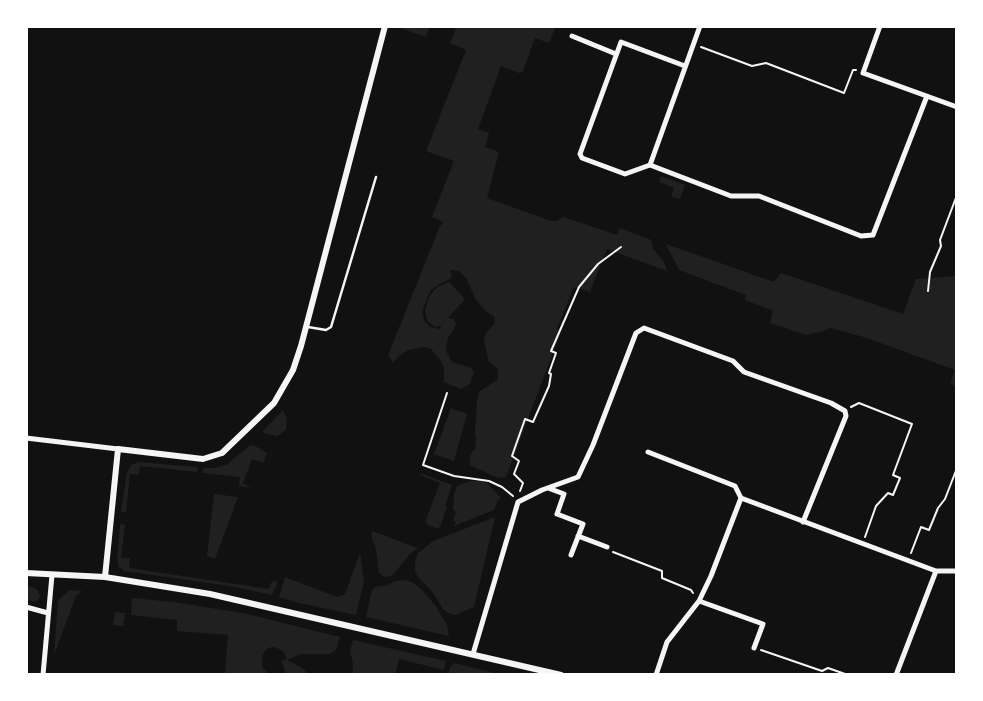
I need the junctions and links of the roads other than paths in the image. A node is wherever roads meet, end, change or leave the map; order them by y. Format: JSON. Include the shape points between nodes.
{"nodes":[{"id":1,"x":385,"y":26,"type":"edge"},
{"id":2,"x":700,"y":26,"type":"edge"},
{"id":3,"x":880,"y":26,"type":"edge"},
{"id":4,"x":572,"y":36,"type":"dead end"},
{"id":5,"x":616,"y":54,"type":"junction"},
{"id":6,"x":685,"y":66,"type":"junction"},
{"id":7,"x":927,"y":96,"type":"junction"},
{"id":8,"x":957,"y":107,"type":"edge"},
{"id":9,"x":650,"y":165,"type":"junction"},
{"id":10,"x":376,"y":177,"type":"dead end"},
{"id":11,"x":305,"y":326,"type":"junction"},
{"id":12,"x":26,"y":438,"type":"edge"},
{"id":13,"x":118,"y":449,"type":"junction"},
{"id":14,"x":648,"y":452,"type":"dead end"},
{"id":15,"x":547,"y":488,"type":"junction"},
{"id":16,"x":741,"y":498,"type":"junction"},
{"id":17,"x":803,"y":522,"type":"junction"},
{"id":18,"x":578,"y":536,"type":"junction"},
{"id":19,"x":607,"y":546,"type":"road end"},
{"id":20,"x":571,"y":554,"type":"dead end"},
{"id":21,"x":936,"y":571,"type":"junction"},
{"id":22,"x":957,"y":571,"type":"edge"},
{"id":23,"x":26,"y":573,"type":"edge"},
{"id":24,"x":52,"y":575,"type":"junction"},
{"id":25,"x":105,"y":578,"type":"junction"},
{"id":26,"x":699,"y":601,"type":"junction"},
{"id":27,"x":26,"y":608,"type":"edge"},
{"id":28,"x":48,"y":613,"type":"junction"},
{"id":29,"x":754,"y":648,"type":"road end"},
{"id":30,"x":473,"y":654,"type":"junction"},
{"id":31,"x":539,"y":672,"type":"edge"},
{"id":32,"x":43,"y":675,"type":"edge"},
{"id":33,"x":561,"y":675,"type":"edge"},
{"id":34,"x":656,"y":675,"type":"edge"},
{"id":35,"x":896,"y":675,"type":"edge"}],
"edges":[{"from":1,"to":11,"type":"street"},
{"from":2,"to":6,"type":"street"},
{"from":3,"to":7,"type":"street","via":[[863,72]]},
{"from":4,"to":5,"type":"street"},
{"from":5,"to":6,"type":"street","via":[[621,42]]},
{"from":5,"to":9,"type":"street","via":[[580,154],[582,158],[625,174]]},
{"from":6,"to":9,"type":"street"},
{"from":7,"to":8,"type":"street"},
{"from":7,"to":9,"type":"street","via":[[873,235],[860,236],[759,196],[731,196]]},
{"from":10,"to":11,"type":"lane","via":[[332,327],[326,330]]},
{"from":11,"to":13,"type":"street","via":[[293,370],[274,403],[222,453],[203,458]]},
{"from":12,"to":13,"type":"street"},
{"from":13,"to":25,"type":"street"},
{"from":14,"to":16,"type":"street","via":[[735,486]]},
{"from":15,"to":17,"type":"street","via":[[578,477],[636,333],[644,328],[733,361],[744,372],[845,411],[846,416]]},
{"from":15,"to":18,"type":"street","via":[[564,494],[557,514],[583,524]]},
{"from":15,"to":30,"type":"street","via":[[517,501]]},
{"from":16,"to":17,"type":"street"},
{"from":16,"to":26,"type":"street"},
{"from":17,"to":21,"type":"street"},
{"from":18,"to":19,"type":"street"},
{"from":18,"to":20,"type":"street"},
{"from":21,"to":22,"type":"street"},
{"from":21,"to":35,"type":"street"},
{"from":23,"to":24,"type":"street"},
{"from":24,"to":25,"type":"street"},
{"from":24,"to":28,"type":"street"},
{"from":25,"to":30,"type":"street","via":[[210,594]]},
{"from":26,"to":29,"type":"street","via":[[762,624]]},
{"from":26,"to":34,"type":"street","via":[[667,642]]},
{"from":27,"to":28,"type":"street"},
{"from":28,"to":32,"type":"street"},
{"from":30,"to":31,"type":"street"},
{"from":31,"to":33,"type":"street"}]}
